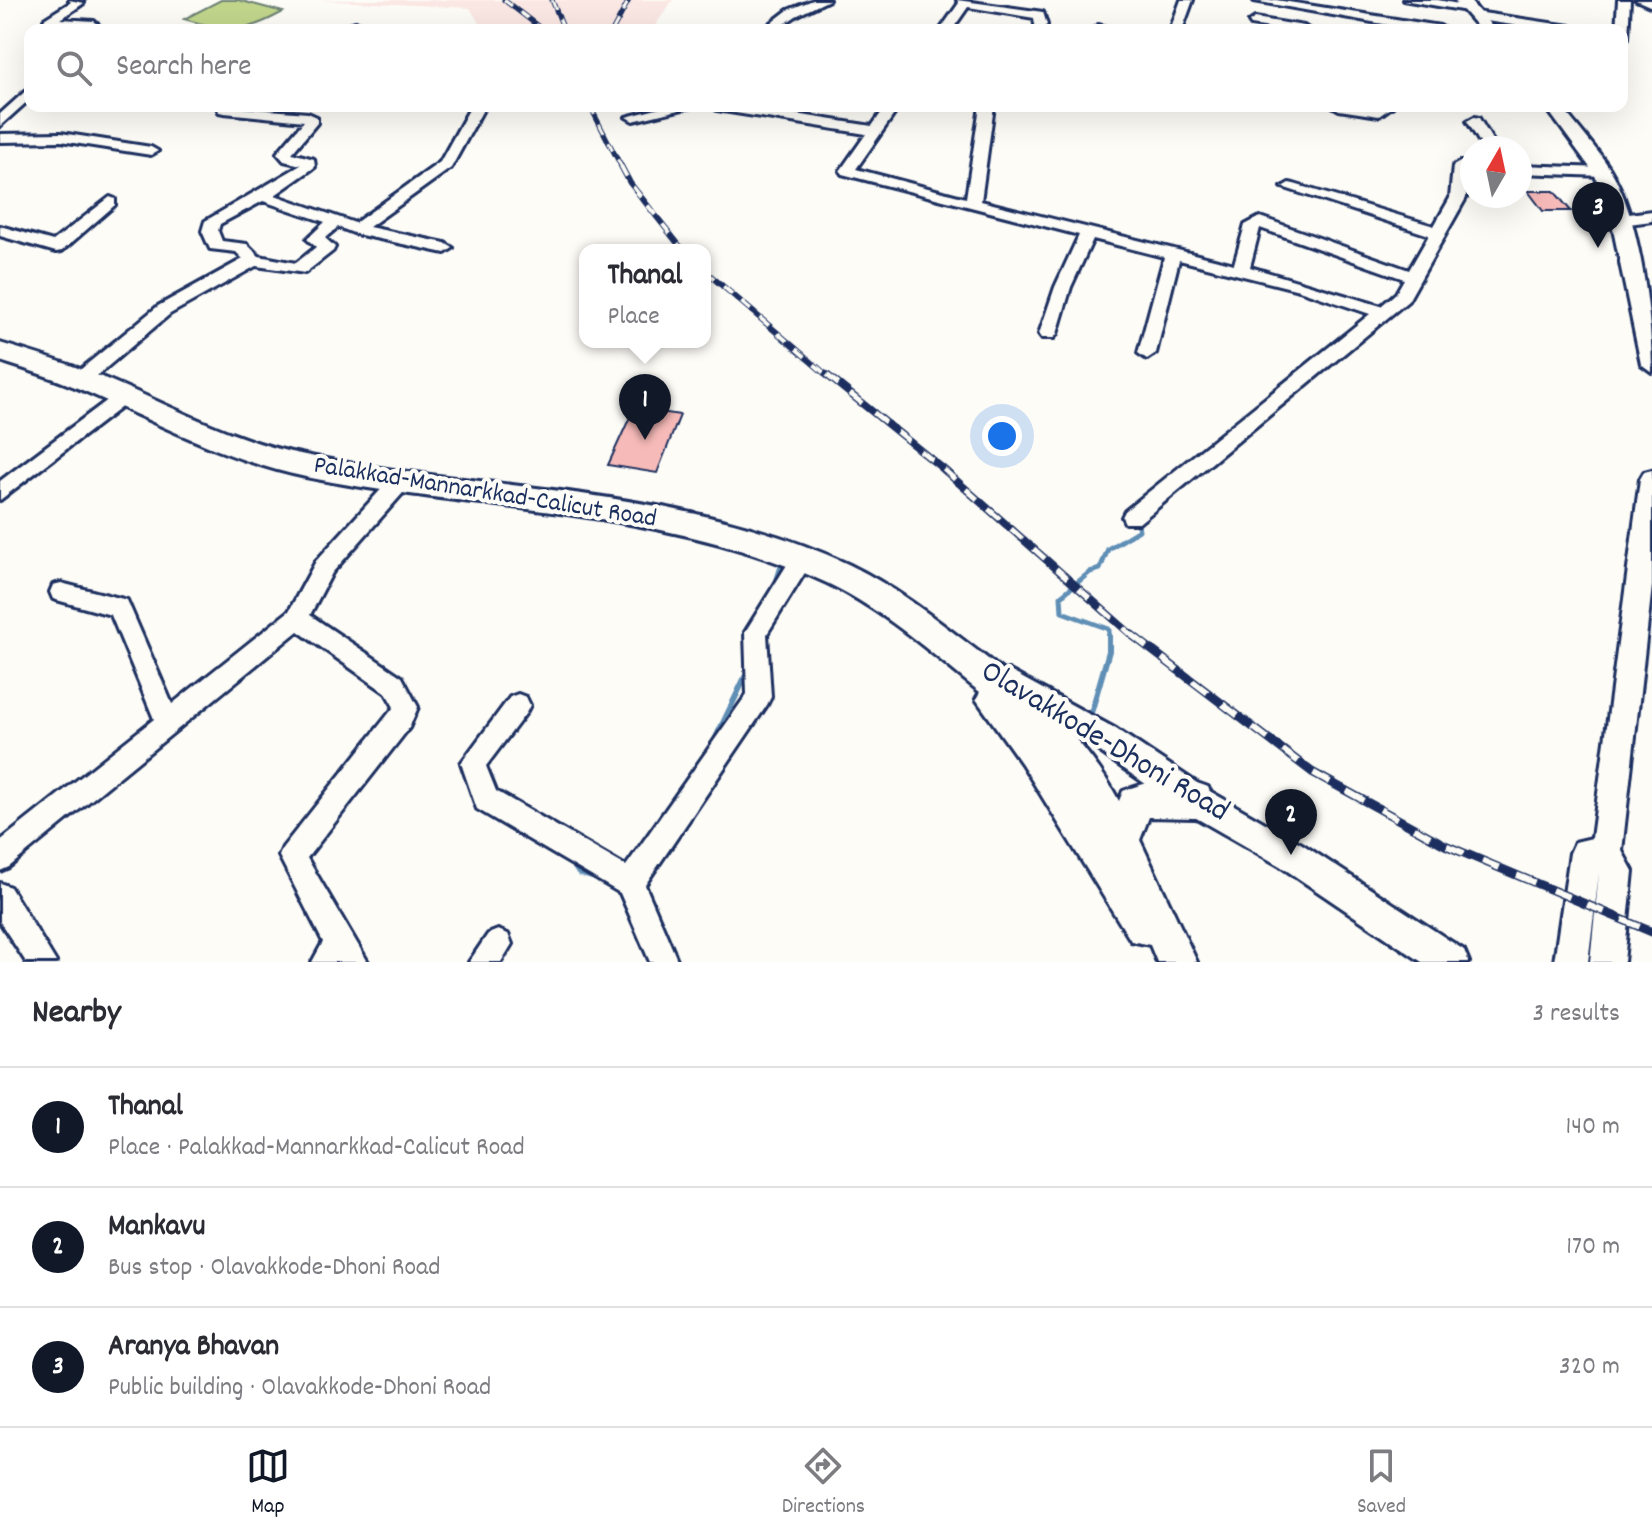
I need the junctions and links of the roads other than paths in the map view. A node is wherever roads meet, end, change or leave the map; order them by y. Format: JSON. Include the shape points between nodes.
{"nodes":[{"id":1,"x":75,"y":0,"type":"edge"},
{"id":2,"x":823,"y":0,"type":"edge"},
{"id":3,"x":1187,"y":0,"type":"edge"},
{"id":4,"x":1340,"y":0,"type":"edge"},
{"id":5,"x":1409,"y":0,"type":"edge"},
{"id":6,"x":1624,"y":0,"type":"edge"},
{"id":7,"x":1642,"y":0,"type":"edge"},
{"id":8,"x":1260,"y":1,"type":"edge"},
{"id":9,"x":964,"y":2,"type":"edge"},
{"id":10,"x":1652,"y":3,"type":"edge"},
{"id":11,"x":1468,"y":8,"type":"edge"},
{"id":12,"x":1337,"y":14,"type":"junction"},
{"id":13,"x":1255,"y":22,"type":"dead end"},
{"id":14,"x":79,"y":24,"type":"edge"},
{"id":15,"x":776,"y":24,"type":"edge"},
{"id":16,"x":950,"y":24,"type":"edge"},
{"id":17,"x":1041,"y":24,"type":"edge"},
{"id":18,"x":1178,"y":24,"type":"edge"},
{"id":19,"x":1267,"y":24,"type":"edge"},
{"id":20,"x":1337,"y":24,"type":"edge"},
{"id":21,"x":1401,"y":24,"type":"edge"},
{"id":22,"x":1483,"y":24,"type":"edge"},
{"id":23,"x":1542,"y":24,"type":"edge"},
{"id":24,"x":1623,"y":24,"type":"edge"},
{"id":25,"x":24,"y":97,"type":"edge"},
{"id":26,"x":251,"y":112,"type":"edge"},
{"id":27,"x":475,"y":112,"type":"edge"},
{"id":28,"x":658,"y":112,"type":"edge"},
{"id":29,"x":755,"y":112,"type":"edge"},
{"id":30,"x":889,"y":112,"type":"edge"},
{"id":31,"x":986,"y":112,"type":"edge"},
{"id":32,"x":1558,"y":112,"type":"edge"},
{"id":33,"x":633,"y":117,"type":"dead end"},
{"id":34,"x":1474,"y":121,"type":"dead end"},
{"id":35,"x":0,"y":122,"type":"edge"},
{"id":36,"x":875,"y":131,"type":"junction"},
{"id":37,"x":1483,"y":136,"type":"edge"},
{"id":38,"x":0,"y":138,"type":"edge"},
{"id":39,"x":151,"y":151,"type":"dead end"},
{"id":40,"x":1460,"y":166,"type":"edge"},
{"id":41,"x":1532,"y":169,"type":"edge"},
{"id":42,"x":1603,"y":172,"type":"junction"},
{"id":43,"x":1289,"y":187,"type":"dead end"},
{"id":44,"x":259,"y":195,"type":"junction"},
{"id":45,"x":110,"y":202,"type":"dead end"},
{"id":46,"x":973,"y":204,"type":"junction"},
{"id":47,"x":1652,"y":216,"type":"edge"},
{"id":48,"x":336,"y":220,"type":"junction"},
{"id":49,"x":1621,"y":220,"type":"junction"},
{"id":50,"x":356,"y":229,"type":"junction"},
{"id":51,"x":0,"y":231,"type":"edge"},
{"id":52,"x":1088,"y":232,"type":"junction"},
{"id":53,"x":1438,"y":232,"type":"junction"},
{"id":54,"x":445,"y":248,"type":"dead end"},
{"id":55,"x":1173,"y":253,"type":"junction"},
{"id":56,"x":254,"y":260,"type":"junction"},
{"id":57,"x":1241,"y":269,"type":"junction"},
{"id":58,"x":1414,"y":277,"type":"junction"},
{"id":59,"x":1382,"y":312,"type":"junction"},
{"id":60,"x":1649,"y":331,"type":"edge"},
{"id":61,"x":1048,"y":334,"type":"dead end"},
{"id":62,"x":0,"y":352,"type":"edge"},
{"id":63,"x":1147,"y":353,"type":"dead end"},
{"id":64,"x":1652,"y":364,"type":"edge"},
{"id":65,"x":81,"y":379,"type":"junction"},
{"id":66,"x":121,"y":397,"type":"junction"},
{"id":67,"x":403,"y":479,"type":"junction"},
{"id":68,"x":1652,"y":479,"type":"edge"},
{"id":69,"x":3,"y":486,"type":"edge"},
{"id":70,"x":1132,"y":517,"type":"dead end"},
{"id":71,"x":803,"y":558,"type":"junction"},
{"id":72,"x":61,"y":592,"type":"dead end"},
{"id":73,"x":297,"y":618,"type":"junction"},
{"id":74,"x":958,"y":654,"type":"junction"},
{"id":75,"x":518,"y":705,"type":"dead end"},
{"id":76,"x":168,"y":723,"type":"junction"},
{"id":77,"x":1195,"y":800,"type":"junction"},
{"id":78,"x":1121,"y":841,"type":"junction"},
{"id":79,"x":1606,"y":855,"type":"junction"},
{"id":80,"x":0,"y":858,"type":"edge"},
{"id":81,"x":630,"y":883,"type":"junction"},
{"id":82,"x":0,"y":897,"type":"edge"},
{"id":83,"x":340,"y":956,"type":"edge"},
{"id":84,"x":42,"y":962,"type":"edge"},
{"id":85,"x":664,"y":962,"type":"edge"},
{"id":86,"x":1166,"y":962,"type":"edge"},
{"id":87,"x":1177,"y":962,"type":"edge"},
{"id":88,"x":1452,"y":962,"type":"edge"},
{"id":89,"x":1571,"y":962,"type":"edge"},
{"id":90,"x":1607,"y":962,"type":"edge"}],
"edges":[{"from":1,"to":14,"type":"street","via":[[78,3],[48,22]]},
{"from":2,"to":15,"type":"street"},
{"from":3,"to":18,"type":"street"},
{"from":4,"to":12,"type":"street"},
{"from":5,"to":11,"type":"street"},
{"from":6,"to":24,"type":"street"},
{"from":7,"to":10,"type":"street"},
{"from":8,"to":12,"type":"street"},
{"from":9,"to":16,"type":"street"},
{"from":9,"to":17,"type":"street","via":[[1039,15]]},
{"from":11,"to":22,"type":"main road"},
{"from":11,"to":23,"type":"street"},
{"from":12,"to":20,"type":"street"},
{"from":12,"to":21,"type":"street"},
{"from":13,"to":19,"type":"street"},
{"from":25,"to":35,"type":"street"},
{"from":26,"to":44,"type":"street","via":[[312,120],[284,153],[310,165]]},
{"from":27,"to":50,"type":"street","via":[[446,165]]},
{"from":28,"to":33,"type":"street"},
{"from":29,"to":36,"type":"street"},
{"from":30,"to":36,"type":"street"},
{"from":31,"to":46,"type":"street"},
{"from":32,"to":42,"type":"main road"},
{"from":34,"to":37,"type":"street"},
{"from":36,"to":46,"type":"street","via":[[847,171]]},
{"from":38,"to":39,"type":"street","via":[[61,137]]},
{"from":40,"to":53,"type":"street","via":[[1458,198]]},
{"from":41,"to":42,"type":"street"},
{"from":42,"to":49,"type":"main road"},
{"from":43,"to":53,"type":"street"},
{"from":44,"to":48,"type":"street"},
{"from":44,"to":56,"type":"street","via":[[213,221],[210,231],[216,245],[241,248]]},
{"from":45,"to":51,"type":"street","via":[[56,247]]},
{"from":46,"to":52,"type":"street"},
{"from":47,"to":49,"type":"street"},
{"from":48,"to":50,"type":"street"},
{"from":48,"to":56,"type":"street","via":[[315,239],[327,247],[299,269]]},
{"from":49,"to":60,"type":"main road"},
{"from":50,"to":54,"type":"street"},
{"from":52,"to":55,"type":"street"},
{"from":52,"to":61,"type":"street"},
{"from":53,"to":58,"type":"street"},
{"from":55,"to":57,"type":"street"},
{"from":55,"to":63,"type":"street"},
{"from":56,"to":65,"type":"street","via":[[164,310]]},
{"from":57,"to":58,"type":"street","via":[[1253,225],[1260,222]]},
{"from":57,"to":59,"type":"street"},
{"from":58,"to":59,"type":"street","via":[[1402,297]]},
{"from":59,"to":70,"type":"street"},
{"from":60,"to":64,"type":"main road"},
{"from":62,"to":65,"type":"highway","name":"Palakkad-Mannarkkad-Calicut Road"},
{"from":65,"to":66,"type":"highway","name":"Palakkad-Mannarkkad-Calicut Road"},
{"from":66,"to":67,"type":"highway","name":"Palakkad-Mannarkkad-Calicut Road","via":[[233,447],[305,466]]},
{"from":66,"to":69,"type":"street"},
{"from":67,"to":71,"type":"highway","name":"Palakkad-Mannarkkad-Calicut Road","via":[[662,519]]},
{"from":67,"to":73,"type":"street","via":[[324,567]]},
{"from":68,"to":79,"type":"main road"},
{"from":71,"to":74,"type":"highway","name":"Palakkad-Mannarkkad-Calicut Road","via":[[891,603]]},
{"from":71,"to":81,"type":"street","via":[[756,632],[759,697]]},
{"from":72,"to":76,"type":"street","via":[[119,607]]},
{"from":73,"to":76,"type":"street"},
{"from":73,"to":83,"type":"street","via":[[394,685],[406,707],[292,856]]},
{"from":74,"to":77,"type":"main road","name":"Olavakkode-Dhoni Road","via":[[1106,739]]},
{"from":74,"to":78,"type":"highway","name":"Palakkad-Mannarkkad-Calicut Road","via":[[1056,739],[1091,784]]},
{"from":74,"to":86,"type":"highway","name":"Palakkad-Mannarkkad-Calicut Road","via":[[1034,752]]},
{"from":75,"to":81,"type":"street","via":[[473,763],[486,800]]},
{"from":76,"to":80,"type":"street"},
{"from":77,"to":78,"type":"highway","via":[[1155,797],[1136,804]]},
{"from":77,"to":88,"type":"main road","name":"Olavakkode-Dhoni Road","via":[[1291,855]]},
{"from":78,"to":87,"type":"highway","name":"Palakkad-Mannarkkad-Calicut Road"},
{"from":79,"to":89,"type":"main road","via":[[1586,853]]},
{"from":79,"to":90,"type":"main road","via":[[1617,871]]},
{"from":81,"to":85,"type":"street"},
{"from":82,"to":84,"type":"street"}]}
